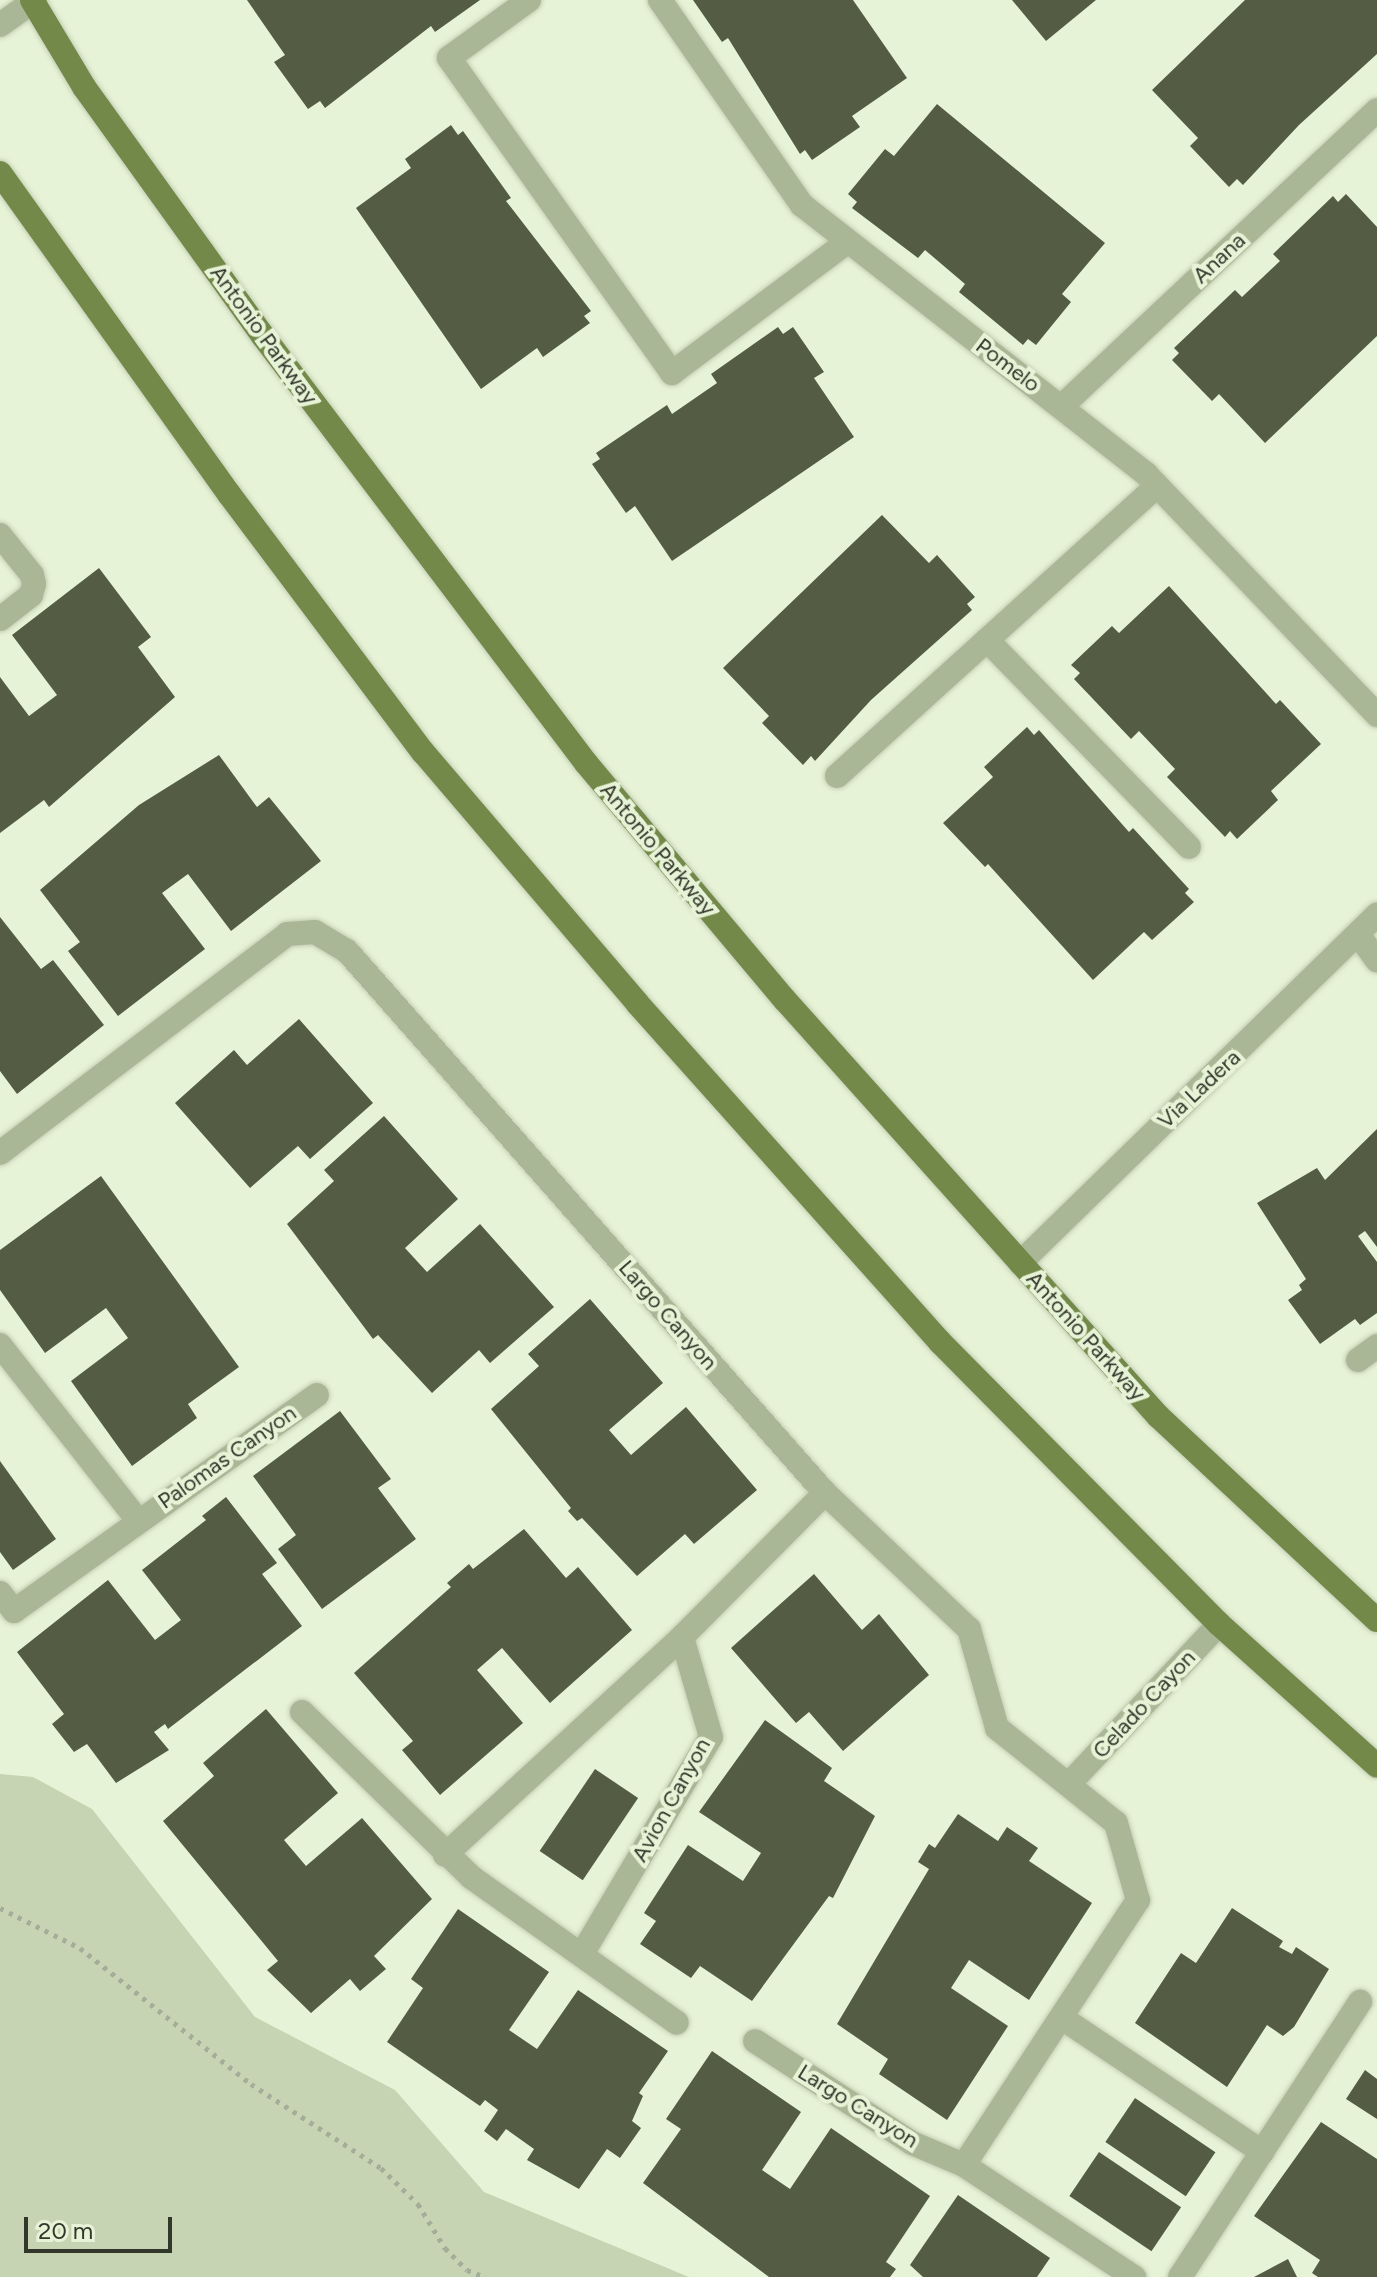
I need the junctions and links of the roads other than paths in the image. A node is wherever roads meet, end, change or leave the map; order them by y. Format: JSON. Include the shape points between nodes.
{"nodes":[{"id":1,"x":33,"y":0,"type":"edge"},
{"id":2,"x":529,"y":0,"type":"edge"},
{"id":3,"x":660,"y":0,"type":"edge"},
{"id":4,"x":0,"y":25,"type":"edge"},
{"id":5,"x":1377,"y":110,"type":"edge"},
{"id":6,"x":0,"y":173,"type":"edge"},
{"id":7,"x":846,"y":243,"type":"junction"},
{"id":8,"x":1062,"y":406,"type":"junction"},
{"id":9,"x":1157,"y":486,"type":"junction"},
{"id":10,"x":0,"y":535,"type":"edge"},
{"id":11,"x":0,"y":619,"type":"edge"},
{"id":12,"x":987,"y":640,"type":"junction"},
{"id":13,"x":1377,"y":715,"type":"edge"},
{"id":14,"x":837,"y":776,"type":"dead end"},
{"id":15,"x":1189,"y":847,"type":"dead end"},
{"id":16,"x":1377,"y":915,"type":"edge"},
{"id":17,"x":1360,"y":937,"type":"junction"},
{"id":18,"x":1377,"y":960,"type":"edge"},
{"id":19,"x":0,"y":1153,"type":"edge"},
{"id":20,"x":1020,"y":1263,"type":"junction"},
{"id":21,"x":0,"y":1345,"type":"edge"},
{"id":22,"x":317,"y":1395,"type":"dead end"},
{"id":23,"x":825,"y":1493,"type":"junction"},
{"id":24,"x":137,"y":1519,"type":"junction"},
{"id":25,"x":0,"y":1593,"type":"edge"},
{"id":26,"x":1377,"y":1620,"type":"edge"},
{"id":27,"x":1219,"y":1624,"type":"junction"},
{"id":28,"x":682,"y":1637,"type":"junction"},
{"id":29,"x":302,"y":1712,"type":"dead end"},
{"id":30,"x":1377,"y":1766,"type":"edge"},
{"id":31,"x":1069,"y":1784,"type":"junction"},
{"id":32,"x":445,"y":1855,"type":"junction"},
{"id":33,"x":582,"y":1954,"type":"junction"},
{"id":34,"x":1360,"y":2002,"type":"dead end"},
{"id":35,"x":1062,"y":2018,"type":"junction"},
{"id":36,"x":677,"y":2023,"type":"dead end"},
{"id":37,"x":755,"y":2041,"type":"dead end"},
{"id":38,"x":1262,"y":2152,"type":"junction"},
{"id":39,"x":964,"y":2165,"type":"junction"},
{"id":40,"x":1134,"y":2277,"type":"edge"},
{"id":41,"x":1180,"y":2277,"type":"edge"}],
"edges":[{"from":1,"to":4,"type":"street"},
{"from":1,"to":20,"type":"main road","name":"Antonio Parkway","via":[[84,87],[263,336],[586,763],[785,1000]]},
{"from":2,"to":7,"type":"street","via":[[449,58],[672,373]]},
{"from":3,"to":7,"type":"street","name":"Pomelo","via":[[802,205]]},
{"from":5,"to":8,"type":"street","name":"Anana"},
{"from":6,"to":27,"type":"main road","via":[[229,494],[433,764],[774,1160],[940,1342]]},
{"from":7,"to":8,"type":"street","name":"Pomelo"},
{"from":8,"to":9,"type":"street","name":"Pomelo"},
{"from":9,"to":12,"type":"street"},
{"from":9,"to":13,"type":"street","name":"Pomelo"},
{"from":10,"to":11,"type":"street","via":[[34,584],[31,595]]},
{"from":12,"to":14,"type":"street"},
{"from":12,"to":15,"type":"street"},
{"from":16,"to":17,"type":"street","name":"Via Ladera"},
{"from":17,"to":18,"type":"street"},
{"from":17,"to":20,"type":"street","name":"Via Ladera"},
{"from":19,"to":23,"type":"street","name":"Largo Canyon","via":[[287,934],[315,932],[347,951]]},
{"from":20,"to":26,"type":"main road","name":"Antonio Parkway","via":[[1158,1416]]},
{"from":21,"to":24,"type":"street","name":"Palomas Canyon"},
{"from":22,"to":24,"type":"street","name":"Palomas Canyon"},
{"from":23,"to":28,"type":"street"},
{"from":23,"to":31,"type":"street","name":"Largo Canyon","via":[[969,1629],[997,1728]]},
{"from":24,"to":25,"type":"street","name":"Palomas Canyon","via":[[14,1611]]},
{"from":27,"to":30,"type":"main road"},
{"from":27,"to":31,"type":"street","name":"Celado Cayon"},
{"from":28,"to":32,"type":"street"},
{"from":28,"to":33,"type":"street","name":"Avion Canyon","via":[[711,1737]]},
{"from":29,"to":32,"type":"street"},
{"from":31,"to":35,"type":"street","name":"Largo Canyon","via":[[1116,1823],[1138,1900]]},
{"from":32,"to":33,"type":"street"},
{"from":33,"to":36,"type":"street"},
{"from":34,"to":38,"type":"street"},
{"from":35,"to":38,"type":"street"},
{"from":35,"to":39,"type":"street","name":"Largo Canyon"},
{"from":37,"to":39,"type":"street","name":"Largo Canyon","via":[[912,2143]]},
{"from":38,"to":41,"type":"street"},
{"from":39,"to":40,"type":"street","name":"Largo Canyon"}]}
